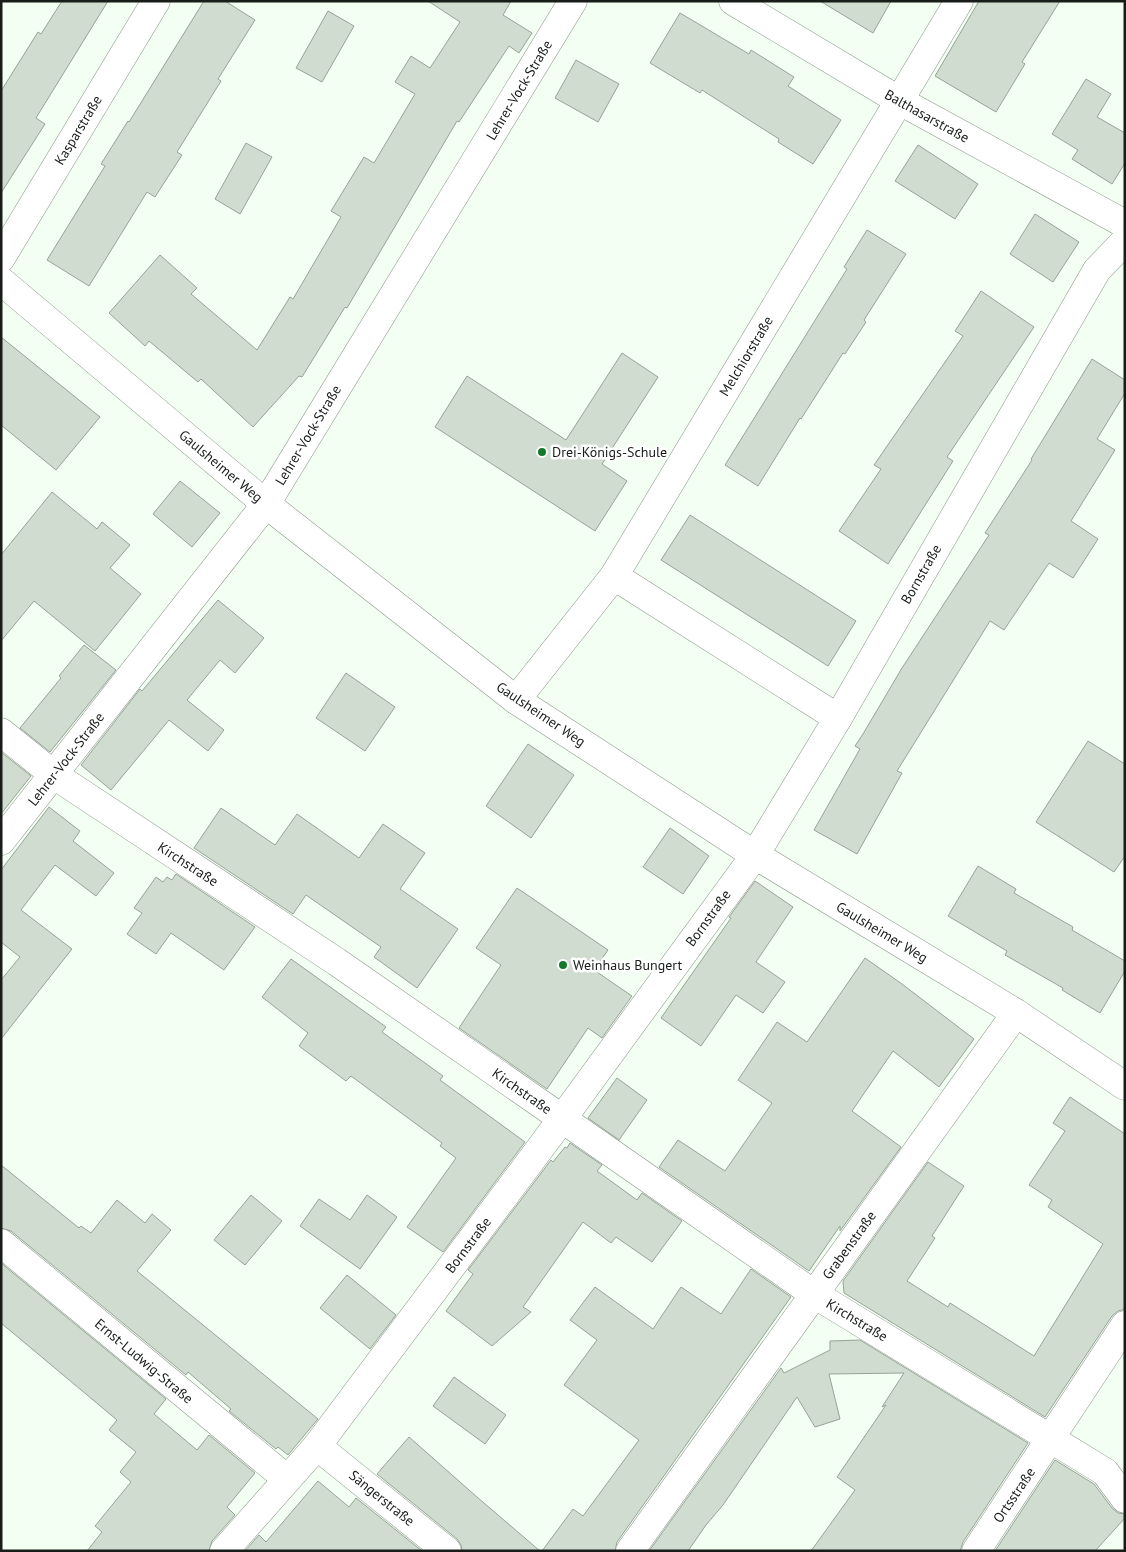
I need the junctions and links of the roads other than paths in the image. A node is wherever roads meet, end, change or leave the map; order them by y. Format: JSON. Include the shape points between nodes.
{"nodes":[{"id":1,"x":156,"y":1,"type":"edge"},
{"id":2,"x":573,"y":1,"type":"edge"},
{"id":3,"x":733,"y":1,"type":"edge"},
{"id":4,"x":959,"y":1,"type":"edge"},
{"id":5,"x":900,"y":101,"type":"junction"},
{"id":6,"x":1125,"y":224,"type":"edge"},
{"id":7,"x":1125,"y":241,"type":"edge"},
{"id":8,"x":1,"y":258,"type":"edge"},
{"id":9,"x":1,"y":280,"type":"edge"},
{"id":10,"x":266,"y":504,"type":"junction"},
{"id":11,"x":614,"y":576,"type":"junction"},
{"id":12,"x":516,"y":700,"type":"junction"},
{"id":13,"x":838,"y":718,"type":"junction"},
{"id":14,"x":1,"y":732,"type":"edge"},
{"id":15,"x":54,"y":775,"type":"junction"},
{"id":16,"x":1,"y":840,"type":"edge"},
{"id":17,"x":755,"y":855,"type":"junction"},
{"id":18,"x":1016,"y":1012,"type":"junction"},
{"id":19,"x":1125,"y":1086,"type":"edge"},
{"id":20,"x":562,"y":1119,"type":"junction"},
{"id":21,"x":1,"y":1243,"type":"edge"},
{"id":22,"x":814,"y":1294,"type":"junction"},
{"id":23,"x":1125,"y":1325,"type":"edge"},
{"id":24,"x":1052,"y":1438,"type":"junction"},
{"id":25,"x":317,"y":1446,"type":"junction"},
{"id":26,"x":288,"y":1479,"type":"junction"},
{"id":27,"x":1125,"y":1499,"type":"edge"},
{"id":28,"x":224,"y":1551,"type":"edge"},
{"id":29,"x":447,"y":1551,"type":"edge"},
{"id":30,"x":630,"y":1551,"type":"edge"},
{"id":31,"x":976,"y":1551,"type":"edge"}],
"edges":[{"from":1,"to":8,"type":"street","name":"Kasparstraße"},
{"from":2,"to":10,"type":"street","name":"Lehrer-Vock-Straße"},
{"from":3,"to":5,"type":"street","name":"Balthasarstraße"},
{"from":4,"to":5,"type":"street","name":"Melchiorstraße"},
{"from":5,"to":6,"type":"street","name":"Balthasarstraße"},
{"from":5,"to":11,"type":"street","name":"Melchiorstraße"},
{"from":7,"to":13,"type":"street","name":"Bornstraße","via":[[1097,270]]},
{"from":9,"to":10,"type":"street","name":"Gaulsheimer Weg"},
{"from":10,"to":12,"type":"street","name":"Gaulsheimer Weg"},
{"from":10,"to":15,"type":"street","name":"Lehrer-Vock-Straße"},
{"from":11,"to":12,"type":"street","name":"Melchiorstraße"},
{"from":11,"to":13,"type":"street"},
{"from":12,"to":17,"type":"street","name":"Gaulsheimer Weg"},
{"from":13,"to":17,"type":"street","name":"Bornstraße"},
{"from":14,"to":15,"type":"street","name":"Kirchstraße"},
{"from":15,"to":16,"type":"street","name":"Lehrer-Vock-Straße"},
{"from":15,"to":20,"type":"street","name":"Kirchstraße","via":[[336,962]]},
{"from":17,"to":18,"type":"street","name":"Gaulsheimer Weg"},
{"from":17,"to":20,"type":"street","name":"Bornstraße"},
{"from":18,"to":19,"type":"street","name":"Gaulsheimer Weg"},
{"from":18,"to":22,"type":"street","name":"Grabenstraße"},
{"from":20,"to":22,"type":"street","name":"Kirchstraße"},
{"from":20,"to":25,"type":"street","name":"Bornstraße"},
{"from":21,"to":26,"type":"street","name":"Ernst-Ludwig-Straße"},
{"from":22,"to":24,"type":"street","name":"Kirchstraße"},
{"from":22,"to":30,"type":"street","name":"Grabenstraße"},
{"from":23,"to":24,"type":"street","name":"Ortsstraße"},
{"from":24,"to":27,"type":"street","name":"Kirchstraße","via":[[1105,1472]]},
{"from":24,"to":31,"type":"street","name":"Ortsstraße"},
{"from":25,"to":26,"type":"street","name":"Bornstraße"},
{"from":25,"to":29,"type":"street","name":"Sängerstraße"},
{"from":26,"to":28,"type":"street","name":"Bornstraße"}]}
